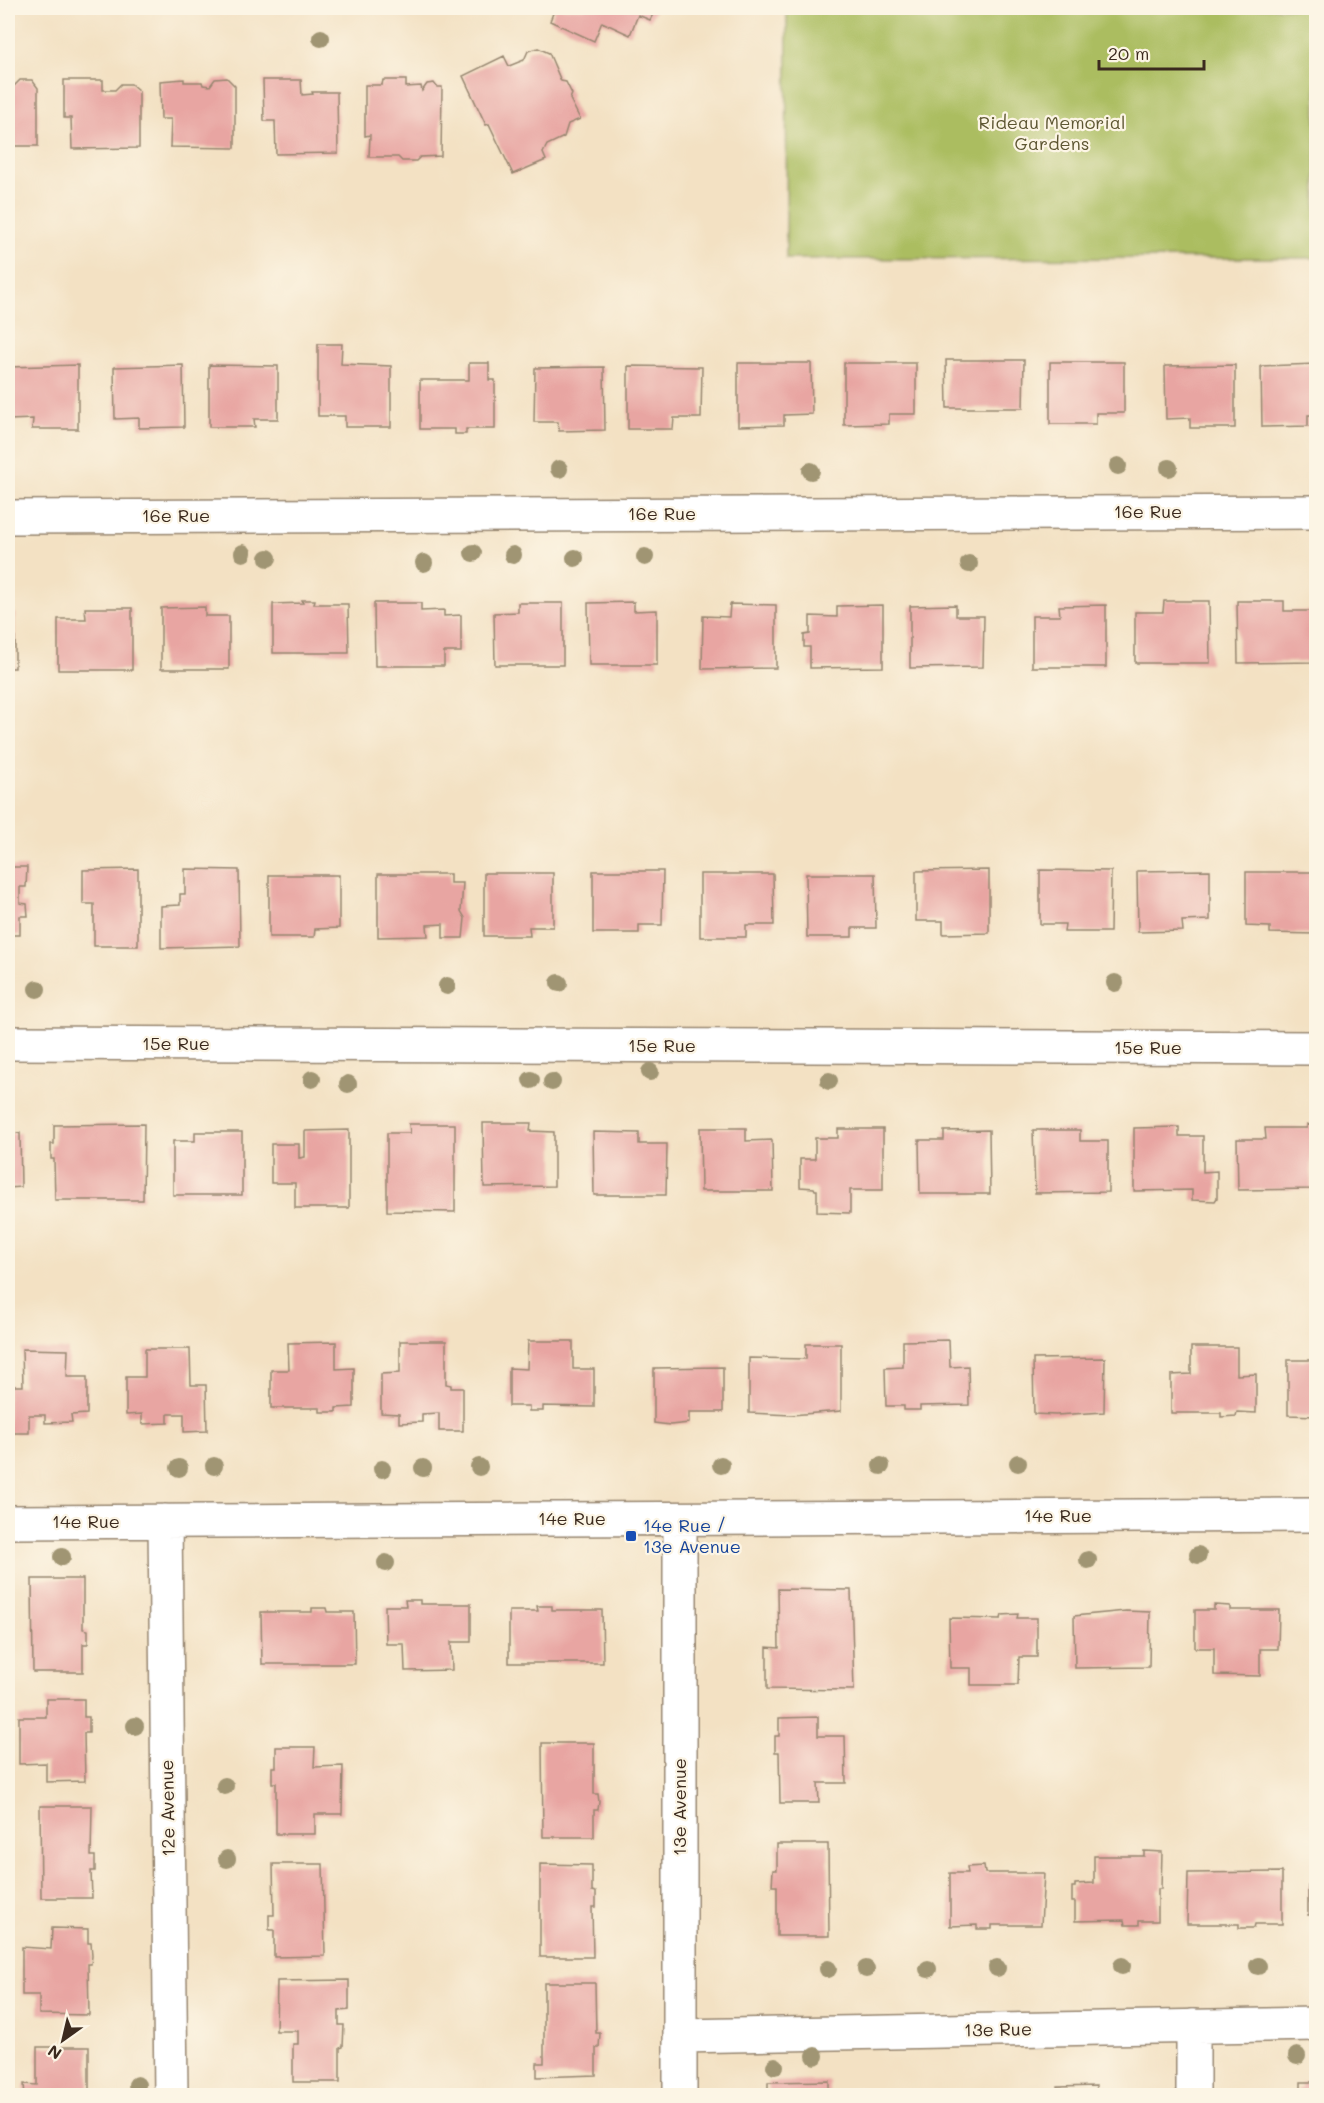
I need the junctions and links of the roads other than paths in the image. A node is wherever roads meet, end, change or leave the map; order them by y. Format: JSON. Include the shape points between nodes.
{"nodes":[{"id":1,"x":1317,"y":512,"type":"edge"},
{"id":2,"x":8,"y":517,"type":"edge"},
{"id":3,"x":8,"y":1043,"type":"edge"},
{"id":4,"x":1317,"y":1048,"type":"edge"},
{"id":5,"x":1317,"y":1515,"type":"edge"},
{"id":6,"x":681,"y":1519,"type":"junction"},
{"id":7,"x":165,"y":1521,"type":"junction"},
{"id":8,"x":8,"y":1522,"type":"edge"},
{"id":9,"x":1317,"y":2024,"type":"edge"},
{"id":10,"x":1193,"y":2026,"type":"junction"},
{"id":11,"x":680,"y":2036,"type":"junction"},
{"id":12,"x":171,"y":2096,"type":"edge"},
{"id":13,"x":680,"y":2096,"type":"edge"},
{"id":14,"x":1193,"y":2096,"type":"edge"}],
"edges":[{"from":1,"to":2,"type":"street","name":"16e Rue"},
{"from":3,"to":4,"type":"street","name":"15e Rue"},
{"from":5,"to":6,"type":"street","name":"14e Rue"},
{"from":6,"to":7,"type":"street","name":"14e Rue"},
{"from":6,"to":11,"type":"street","name":"13e Avenue"},
{"from":7,"to":8,"type":"street","name":"14e Rue"},
{"from":7,"to":12,"type":"street","name":"12e Avenue"},
{"from":9,"to":10,"type":"street","name":"13e Rue"},
{"from":10,"to":11,"type":"street","name":"13e Rue"},
{"from":10,"to":14,"type":"street"},
{"from":11,"to":13,"type":"street","name":"13e Avenue"}]}
